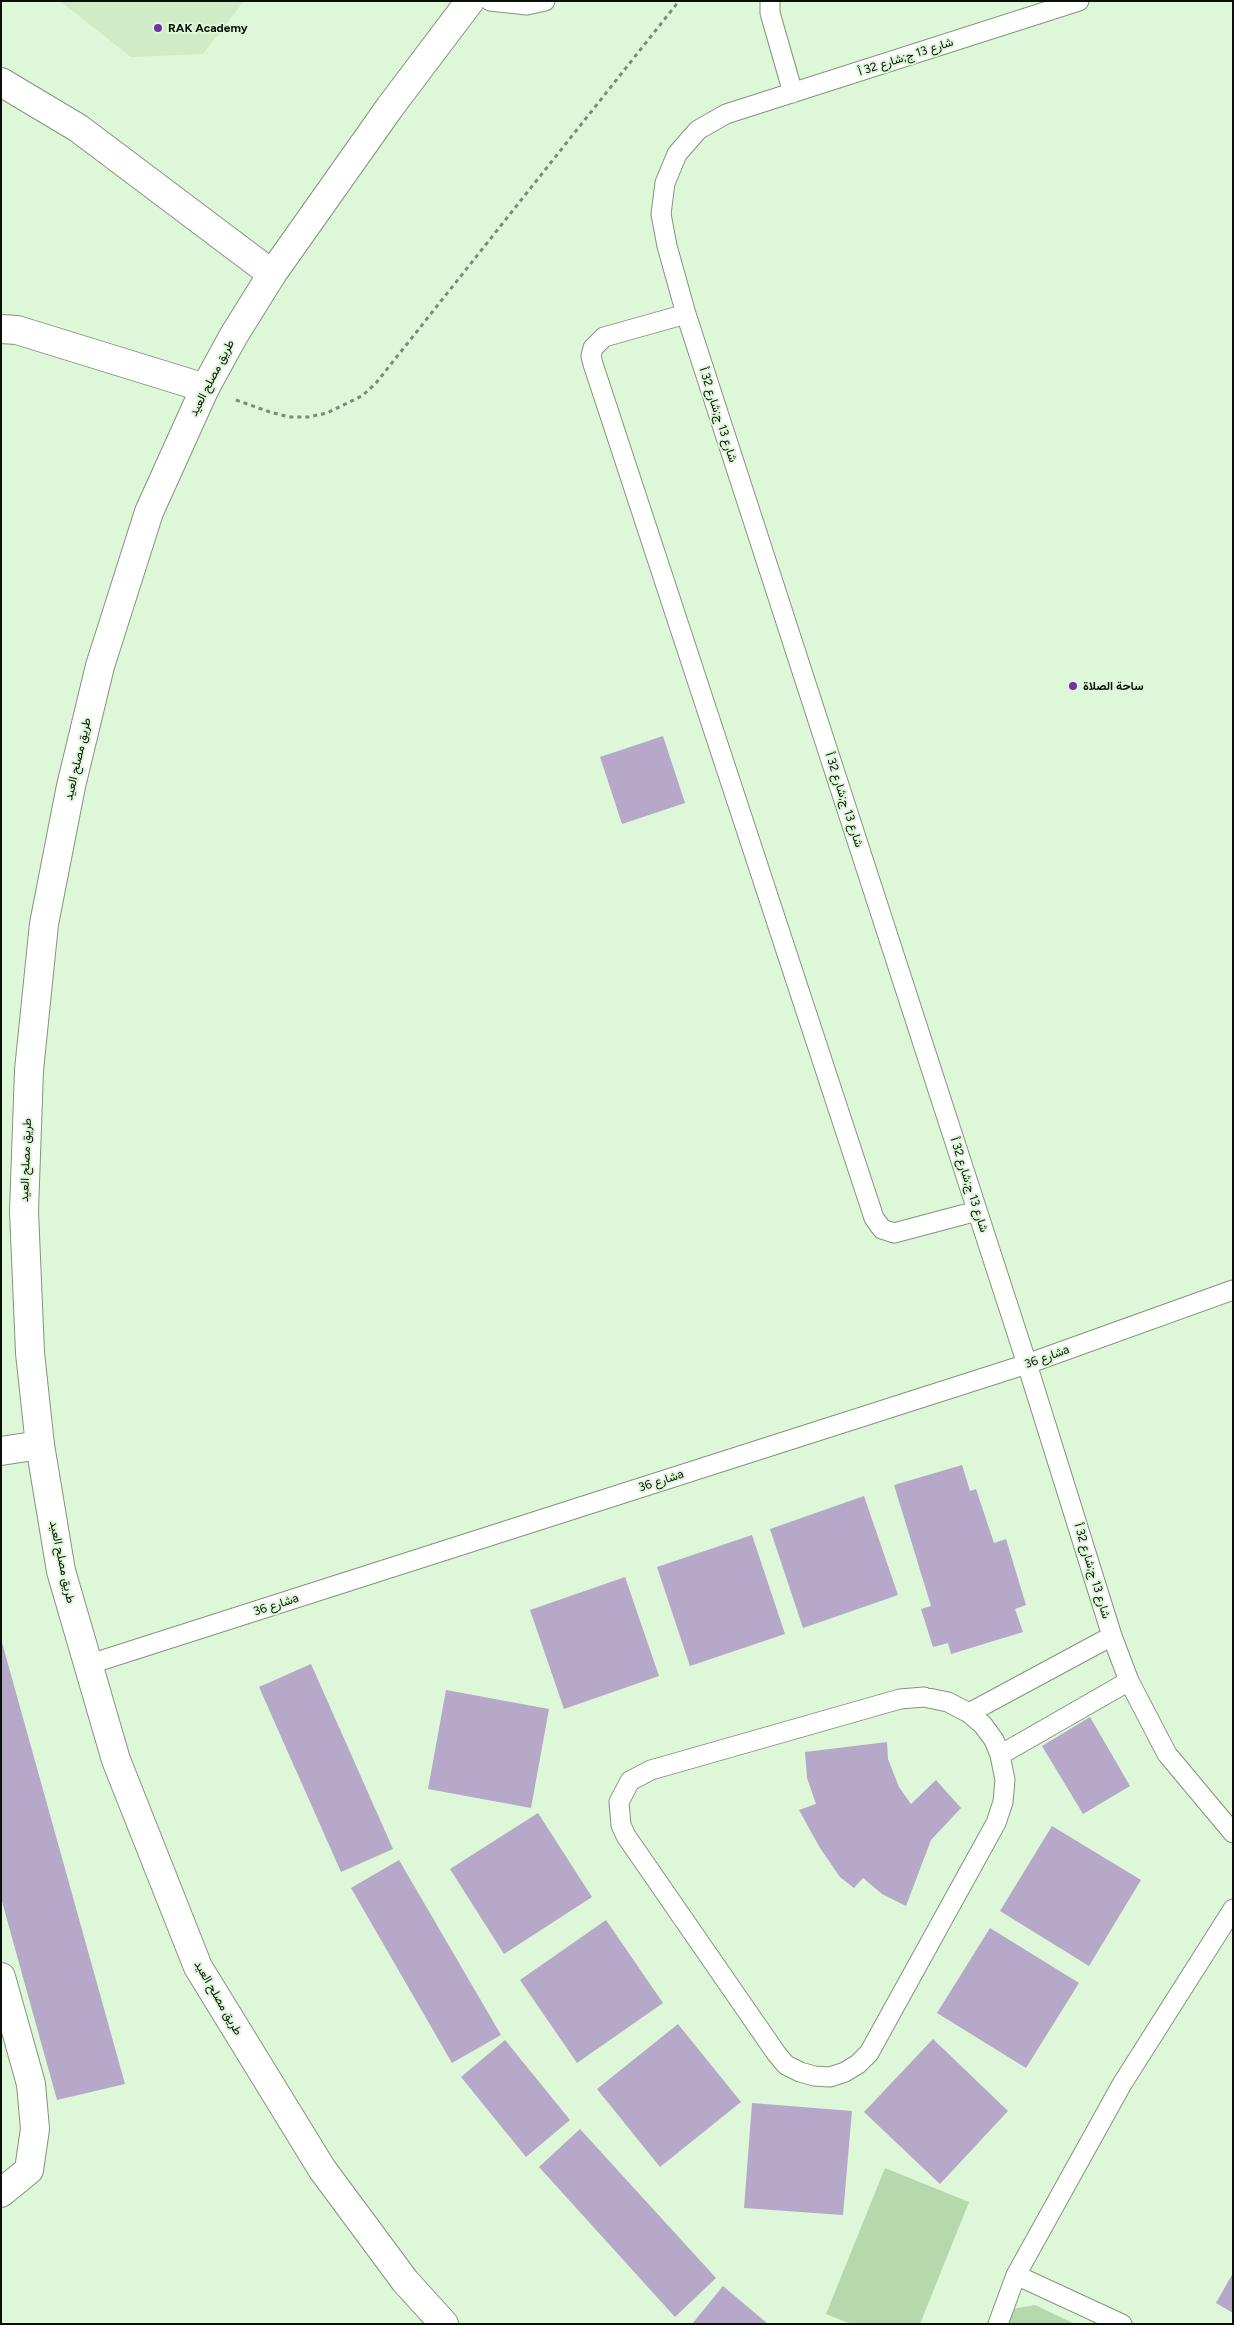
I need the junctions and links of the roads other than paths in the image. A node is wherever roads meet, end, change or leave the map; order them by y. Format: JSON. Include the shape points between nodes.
{"nodes":[{"id":1,"x":470,"y":1,"type":"edge"},
{"id":2,"x":490,"y":1,"type":"edge"},
{"id":3,"x":546,"y":1,"type":"edge"},
{"id":4,"x":770,"y":1,"type":"edge"},
{"id":5,"x":1079,"y":1,"type":"edge"},
{"id":6,"x":1,"y":82,"type":"edge"},
{"id":7,"x":793,"y":94,"type":"junction"},
{"id":8,"x":272,"y":274,"type":"junction"},
{"id":9,"x":686,"y":314,"type":"junction"},
{"id":10,"x":1,"y":329,"type":"edge"},
{"id":11,"x":206,"y":388,"type":"junction"},
{"id":12,"x":977,"y":1211,"type":"junction"},
{"id":13,"x":1233,"y":1290,"type":"edge"},
{"id":14,"x":1027,"y":1364,"type":"junction"},
{"id":15,"x":40,"y":1446,"type":"junction"},
{"id":16,"x":1,"y":1451,"type":"edge"},
{"id":17,"x":1112,"y":1636,"type":"junction"},
{"id":18,"x":87,"y":1665,"type":"junction"},
{"id":19,"x":1129,"y":1681,"type":"junction"},
{"id":20,"x":970,"y":1713,"type":"junction"},
{"id":21,"x":1000,"y":1755,"type":"junction"},
{"id":22,"x":1233,"y":1833,"type":"edge"},
{"id":23,"x":1233,"y":1909,"type":"edge"},
{"id":24,"x":1,"y":1977,"type":"edge"},
{"id":25,"x":1,"y":2193,"type":"edge"},
{"id":26,"x":1016,"y":2275,"type":"junction"},
{"id":27,"x":444,"y":2324,"type":"edge"},
{"id":28,"x":998,"y":2324,"type":"edge"},
{"id":29,"x":1122,"y":2324,"type":"edge"}],
"edges":[{"from":1,"to":8,"type":"street","name":"طريق مصلح العيد","via":[[390,107]]},
{"from":2,"to":3,"type":"lane","via":[[526,5]]},
{"from":4,"to":7,"type":"lane","via":[[770,13]]},
{"from":5,"to":7,"type":"lane","name":"شارع 13 ج;شارع 32 أ"},
{"from":6,"to":8,"type":"street","via":[[78,128]]},
{"from":7,"to":9,"type":"lane","name":"شارع 13 ج;شارع 32 أ","via":[[726,114],[698,130],[677,154],[665,183],[661,214]]},
{"from":8,"to":11,"type":"street","name":"طريق مصلح العيد"},
{"from":9,"to":12,"type":"lane","name":"شارع 13 ج;شارع 32 أ"},
{"from":9,"to":12,"type":"lane","via":[[604,337],[593,348],[593,364],[874,1218],[882,1229],[894,1233]]},
{"from":10,"to":11,"type":"street","via":[[17,330]]},
{"from":11,"to":15,"type":"street","name":"طريق مصلح العيد","via":[[149,512],[100,666],[71,786],[44,924],[29,1070],[24,1211],[28,1325]]},
{"from":12,"to":14,"type":"lane","name":"شارع 13 ج;شارع 32 أ"},
{"from":13,"to":14,"type":"lane","name":"شارع 36a"},
{"from":14,"to":17,"type":"lane","name":"شارع 13 ج;شارع 32 أ"},
{"from":14,"to":18,"type":"lane","name":"شارع 36a"},
{"from":15,"to":16,"type":"street"},
{"from":15,"to":18,"type":"street","name":"طريق مصلح العيد","via":[[61,1571]]},
{"from":17,"to":19,"type":"lane","name":"شارع 13 ج;شارع 32 أ"},
{"from":17,"to":20,"type":"lane"},
{"from":18,"to":27,"type":"street","name":"طريق مصلح العيد","via":[[116,1760],[198,1967],[322,2169],[405,2281]]},
{"from":19,"to":21,"type":"lane"},
{"from":19,"to":22,"type":"lane","name":"شارع 13 ج;شارع 32 أ","via":[[1167,1754]]},
{"from":20,"to":21,"type":"lane","via":[[994,1740]]},
{"from":20,"to":21,"type":"lane","via":[[932,1698],[900,1699],[651,1770],[630,1781],[624,1791],[618,1814],[626,1836],[786,2064],[814,2076],[830,2076],[845,2072],[868,2053],[996,1823],[1003,1802],[1005,1780]]},
{"from":23,"to":26,"type":"lane","via":[[1122,2084]]},
{"from":24,"to":25,"type":"street","via":[[31,2084],[36,2129],[28,2170]]},
{"from":26,"to":28,"type":"lane"},
{"from":26,"to":29,"type":"lane"}]}
